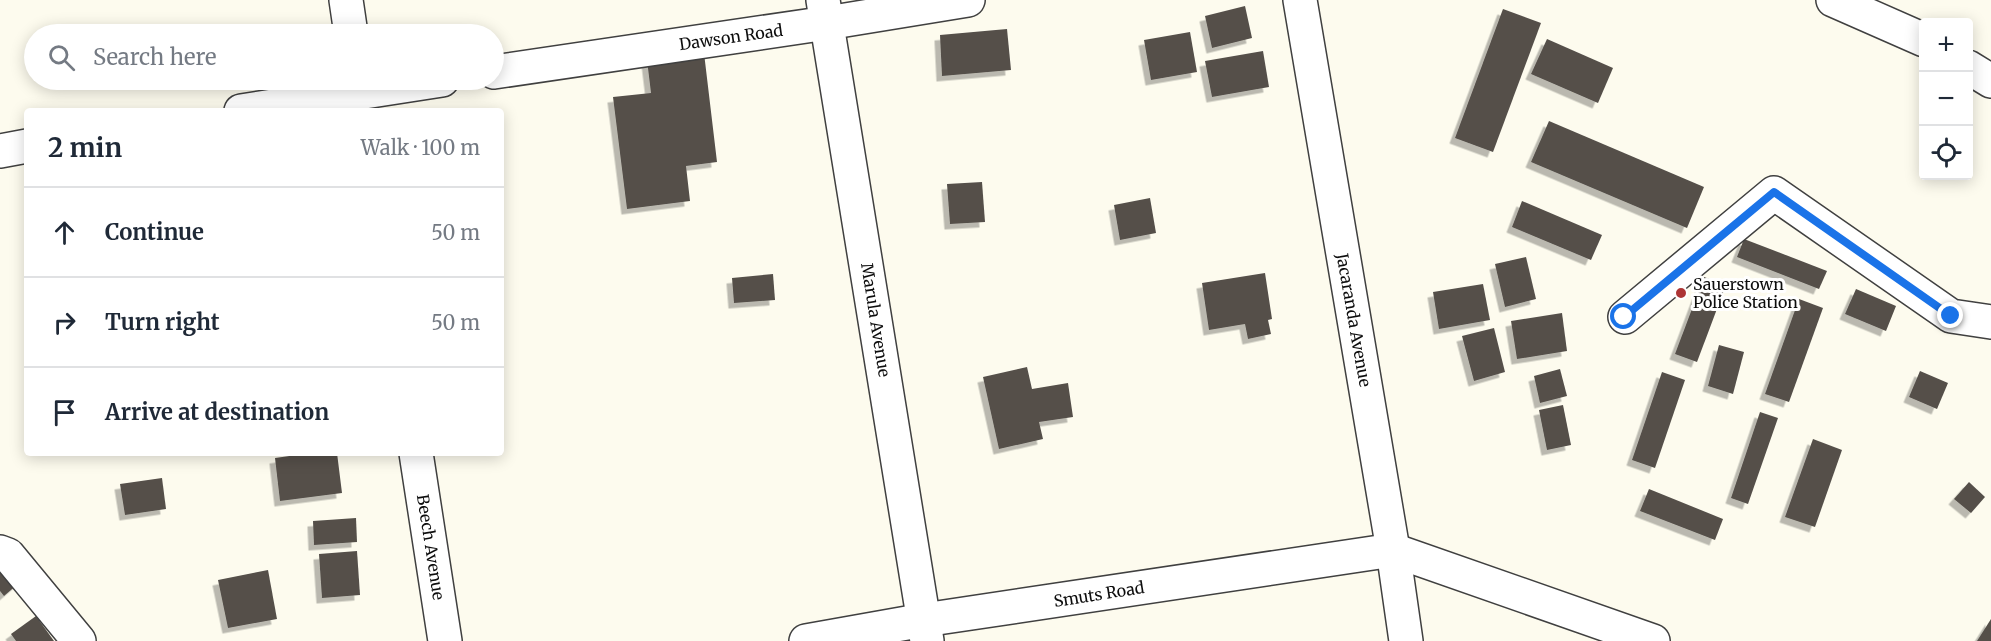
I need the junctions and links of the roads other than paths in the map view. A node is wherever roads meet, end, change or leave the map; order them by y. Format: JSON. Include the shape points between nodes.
{"nodes":[{"id":1,"x":346,"y":0,"type":"edge"},
{"id":2,"x":968,"y":0,"type":"edge"},
{"id":3,"x":1300,"y":0,"type":"edge"},
{"id":4,"x":1842,"y":1,"type":"edge"},
{"id":5,"x":825,"y":12,"type":"edge"},
{"id":6,"x":350,"y":24,"type":"edge"},
{"id":7,"x":1919,"y":38,"type":"edge"},
{"id":8,"x":504,"y":70,"type":"edge"},
{"id":9,"x":1973,"y":70,"type":"edge"},
{"id":10,"x":1991,"y":81,"type":"edge"},
{"id":11,"x":385,"y":90,"type":"edge"},
{"id":12,"x":362,"y":94,"type":"edge"},
{"id":13,"x":262,"y":108,"type":"edge"},
{"id":14,"x":24,"y":147,"type":"edge"},
{"id":15,"x":0,"y":151,"type":"edge"},
{"id":16,"x":1624,"y":317,"type":"dead end"},
{"id":17,"x":1991,"y":322,"type":"edge"},
{"id":18,"x":416,"y":456,"type":"edge"},
{"id":19,"x":1393,"y":550,"type":"junction"},
{"id":20,"x":0,"y":552,"type":"edge"},
{"id":21,"x":926,"y":631,"type":"edge"},
{"id":22,"x":78,"y":641,"type":"edge"},
{"id":23,"x":445,"y":641,"type":"edge"},
{"id":24,"x":806,"y":641,"type":"edge"},
{"id":25,"x":1406,"y":641,"type":"edge"},
{"id":26,"x":1653,"y":641,"type":"edge"}],
"edges":[{"from":1,"to":6,"type":"street"},
{"from":2,"to":5,"type":"street","name":"Dawson Road"},
{"from":3,"to":19,"type":"street","name":"Jacaranda Avenue"},
{"from":4,"to":7,"type":"street"},
{"from":5,"to":8,"type":"street","name":"Dawson Road"},
{"from":5,"to":21,"type":"street","name":"Marula Avenue"},
{"from":9,"to":10,"type":"street"},
{"from":11,"to":12,"type":"street"},
{"from":12,"to":13,"type":"street"},
{"from":14,"to":15,"type":"street"},
{"from":16,"to":17,"type":"street","via":[[1774,192],[1951,316]]},
{"from":18,"to":23,"type":"street","name":"Beech Avenue"},
{"from":19,"to":21,"type":"street","name":"Smuts Road"},
{"from":19,"to":25,"type":"street","name":"Jacaranda Avenue"},
{"from":19,"to":26,"type":"street"},
{"from":20,"to":22,"type":"street","via":[[8,555]]},
{"from":21,"to":24,"type":"street","name":"Smuts Road"}]}
